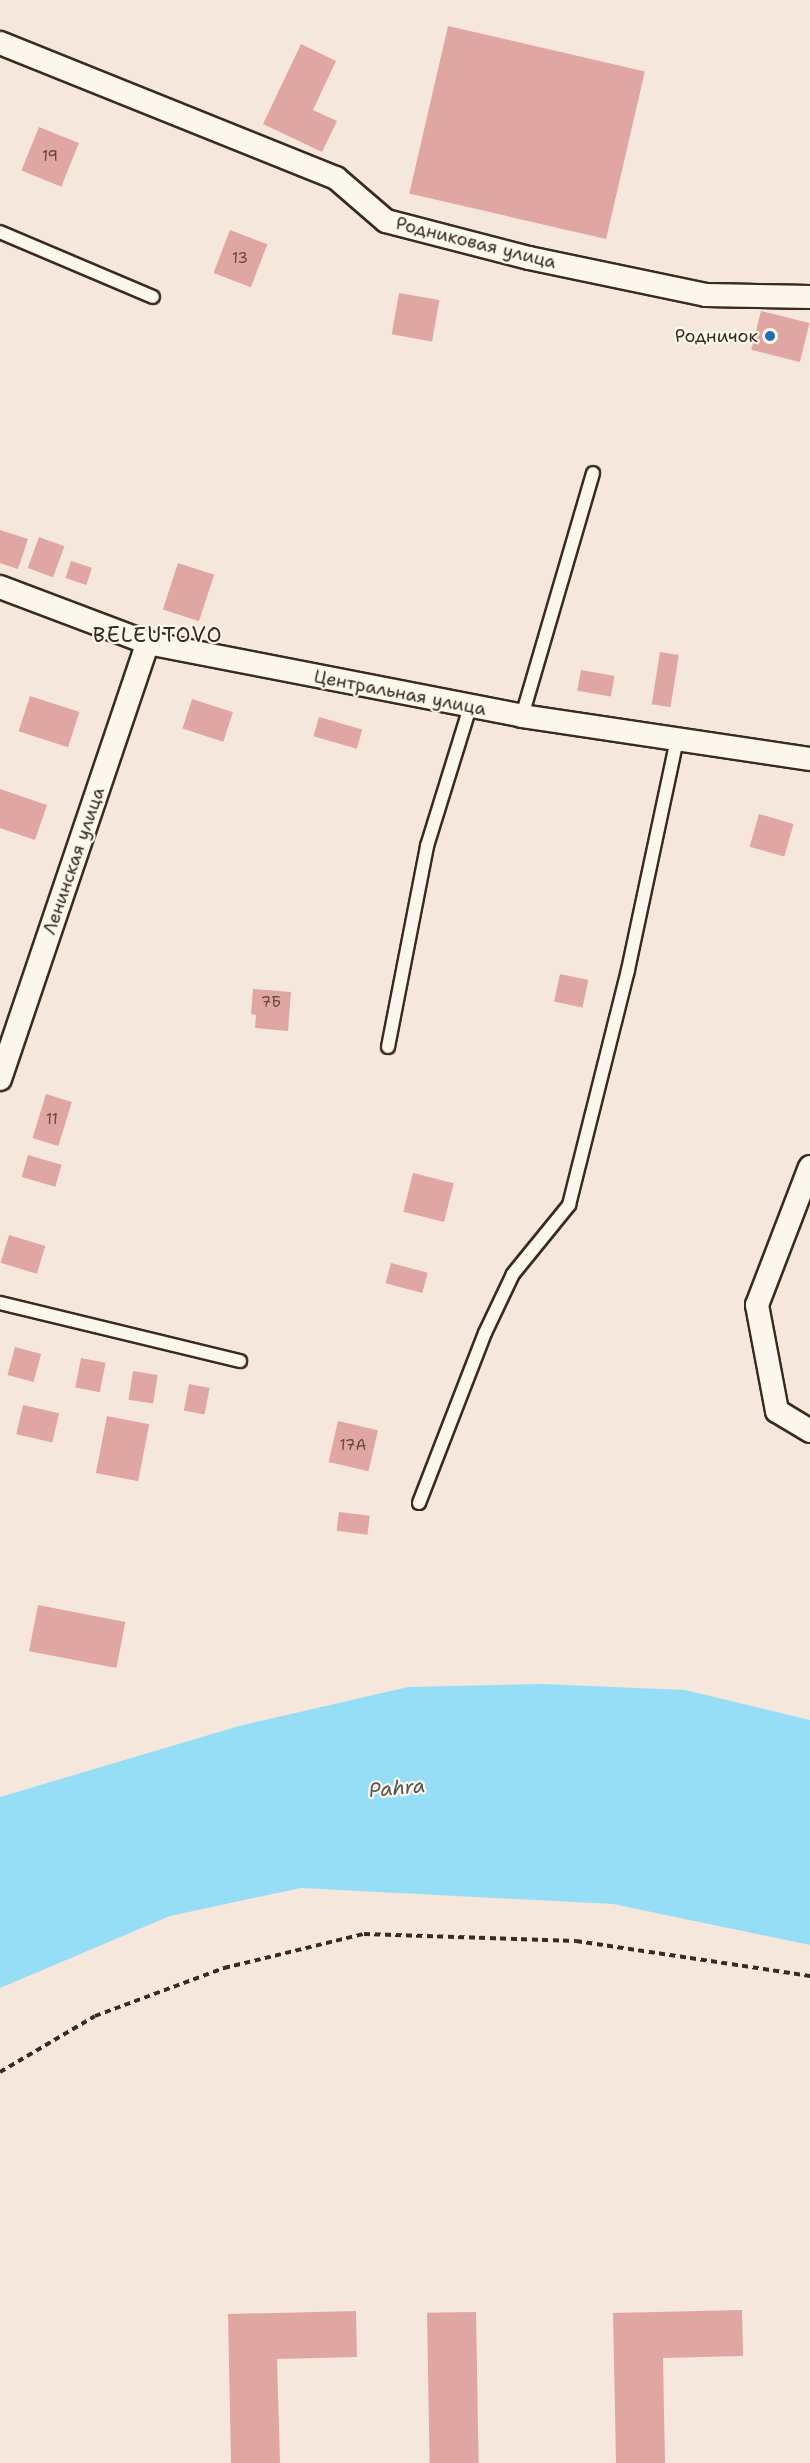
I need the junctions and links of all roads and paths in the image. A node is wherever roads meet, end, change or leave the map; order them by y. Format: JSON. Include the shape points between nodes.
{"nodes":[{"id":1,"x":0,"y":44,"type":"edge"},
{"id":2,"x":0,"y":232,"type":"edge"},
{"id":3,"x":153,"y":297,"type":"dead end"},
{"id":4,"x":810,"y":297,"type":"edge"},
{"id":5,"x":593,"y":473,"type":"dead end"},
{"id":6,"x":0,"y":587,"type":"edge"},
{"id":7,"x":148,"y":643,"type":"junction"},
{"id":8,"x":470,"y":707,"type":"junction"},
{"id":9,"x":522,"y":716,"type":"junction"},
{"id":10,"x":677,"y":739,"type":"junction"},
{"id":11,"x":810,"y":759,"type":"edge"},
{"id":12,"x":388,"y":1047,"type":"dead end"},
{"id":13,"x":0,"y":1079,"type":"edge"},
{"id":14,"x":810,"y":1167,"type":"edge"},
{"id":15,"x":0,"y":1303,"type":"edge"},
{"id":16,"x":240,"y":1361,"type":"dead end"},
{"id":17,"x":810,"y":1431,"type":"edge"},
{"id":18,"x":419,"y":1503,"type":"dead end"},
{"id":19,"x":810,"y":1976,"type":"edge"},
{"id":20,"x":0,"y":2072,"type":"edge"}],
"edges":[{"from":1,"to":4,"type":"street","name":"Родниковая улица","via":[[336,178],[386,221],[529,258],[706,295]]},
{"from":2,"to":3,"type":"lane"},
{"from":5,"to":9,"type":"lane"},
{"from":6,"to":7,"type":"street","name":"Центральная улица"},
{"from":7,"to":8,"type":"street","name":"Центральная улица"},
{"from":7,"to":13,"type":"street","name":"Ленинская улица"},
{"from":8,"to":9,"type":"street","name":"Центральная улица"},
{"from":8,"to":12,"type":"lane","via":[[427,846]]},
{"from":9,"to":10,"type":"street","name":"Центральная улица"},
{"from":10,"to":11,"type":"street","name":"Центральная улица"},
{"from":10,"to":18,"type":"lane","via":[[628,970],[569,1205],[513,1274],[485,1333]]},
{"from":14,"to":17,"type":"street","via":[[757,1305],[777,1411]]},
{"from":15,"to":16,"type":"lane"},
{"from":19,"to":20,"type":"path","via":[[576,1941],[364,1934],[225,1968],[95,2016]]}]}
